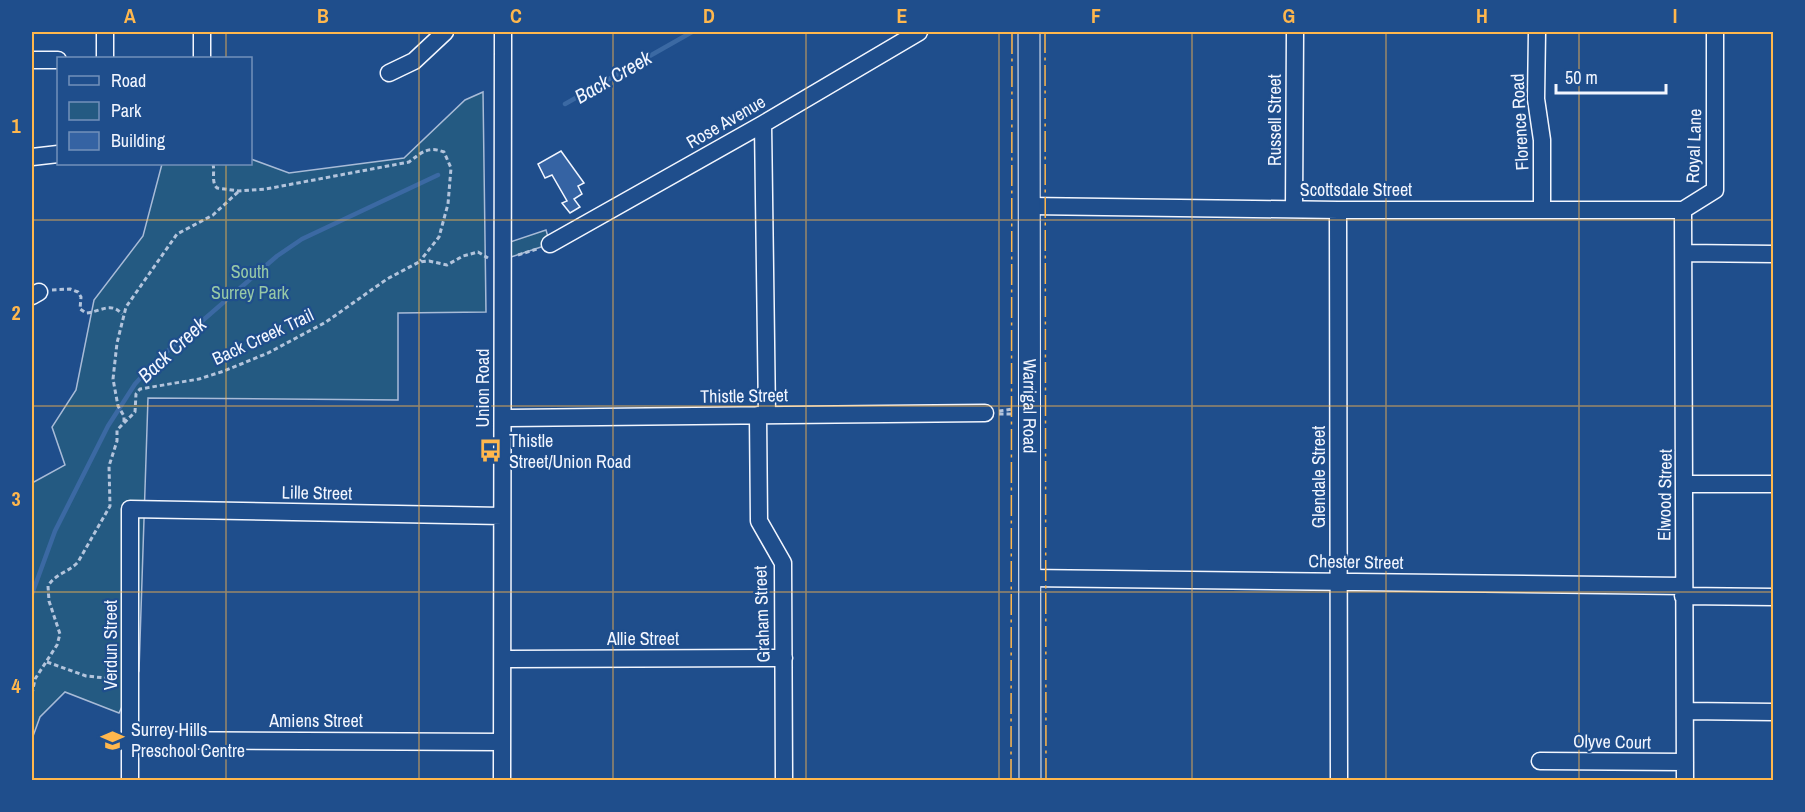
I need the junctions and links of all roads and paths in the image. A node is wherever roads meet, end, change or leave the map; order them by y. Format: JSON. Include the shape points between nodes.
{"nodes":[{"id":1,"x":105,"y":32,"type":"edge"},
{"id":2,"x":202,"y":32,"type":"edge"},
{"id":3,"x":445,"y":32,"type":"edge"},
{"id":4,"x":502,"y":32,"type":"edge"},
{"id":5,"x":919,"y":32,"type":"edge"},
{"id":6,"x":1029,"y":32,"type":"edge"},
{"id":7,"x":1295,"y":32,"type":"edge"},
{"id":8,"x":1537,"y":32,"type":"edge"},
{"id":9,"x":1715,"y":32,"type":"edge"},
{"id":10,"x":105,"y":57,"type":"edge"},
{"id":11,"x":202,"y":57,"type":"edge"},
{"id":12,"x":32,"y":60,"type":"edge"},
{"id":13,"x":57,"y":60,"type":"edge"},
{"id":14,"x":389,"y":73,"type":"dead end"},
{"id":15,"x":763,"y":124,"type":"junction"},
{"id":16,"x":57,"y":154,"type":"edge"},
{"id":17,"x":32,"y":157,"type":"edge"},
{"id":18,"x":213,"y":165,"type":"edge"},
{"id":19,"x":232,"y":189,"type":"junction"},
{"id":20,"x":239,"y":191,"type":"junction"},
{"id":21,"x":234,"y":196,"type":"junction"},
{"id":22,"x":1030,"y":206,"type":"junction"},
{"id":23,"x":1294,"y":209,"type":"junction"},
{"id":24,"x":1338,"y":210,"type":"junction"},
{"id":25,"x":1542,"y":210,"type":"junction"},
{"id":26,"x":1683,"y":210,"type":"junction"},
{"id":27,"x":550,"y":244,"type":"joint"},
{"id":28,"x":474,"y":252,"type":"dead end"},
{"id":29,"x":1684,"y":253,"type":"junction"},
{"id":30,"x":1773,"y":254,"type":"edge"},
{"id":31,"x":502,"y":260,"type":"junction"},
{"id":32,"x":419,"y":262,"type":"junction"},
{"id":33,"x":35,"y":294,"type":"edge"},
{"id":34,"x":123,"y":315,"type":"junction"},
{"id":35,"x":1029,"y":410,"type":"junction"},
{"id":36,"x":985,"y":413,"type":"junction"},
{"id":37,"x":763,"y":415,"type":"junction"},
{"id":38,"x":503,"y":418,"type":"junction"},
{"id":39,"x":124,"y":422,"type":"junction"},
{"id":40,"x":1684,"y":484,"type":"junction"},
{"id":41,"x":1773,"y":484,"type":"edge"},
{"id":42,"x":130,"y":509,"type":"joint"},
{"id":43,"x":502,"y":516,"type":"junction"},
{"id":44,"x":1029,"y":578,"type":"junction"},
{"id":45,"x":1339,"y":582,"type":"junction"},
{"id":46,"x":1683,"y":591,"type":"junction"},
{"id":47,"x":1773,"y":597,"type":"edge"},
{"id":48,"x":784,"y":658,"type":"junction"},
{"id":49,"x":503,"y":659,"type":"junction"},
{"id":50,"x":47,"y":662,"type":"junction"},
{"id":51,"x":130,"y":678,"type":"junction"},
{"id":52,"x":32,"y":694,"type":"edge"},
{"id":53,"x":1685,"y":711,"type":"junction"},
{"id":54,"x":1773,"y":712,"type":"edge"},
{"id":55,"x":130,"y":740,"type":"junction"},
{"id":56,"x":502,"y":742,"type":"junction"},
{"id":57,"x":1540,"y":761,"type":"dead end"},
{"id":58,"x":1684,"y":762,"type":"junction"},
{"id":59,"x":130,"y":780,"type":"edge"},
{"id":60,"x":502,"y":780,"type":"edge"},
{"id":61,"x":784,"y":780,"type":"edge"},
{"id":62,"x":1030,"y":780,"type":"edge"},
{"id":63,"x":1339,"y":780,"type":"edge"},
{"id":64,"x":1685,"y":780,"type":"edge"}],
"edges":[{"from":1,"to":10,"type":"street"},
{"from":2,"to":11,"type":"street"},
{"from":3,"to":14,"type":"street","via":[[414,61]]},
{"from":4,"to":31,"type":"street","name":"Union Road"},
{"from":5,"to":15,"type":"street","name":"Rose Avenue"},
{"from":6,"to":22,"type":"main road","name":"Warrigal Road"},
{"from":7,"to":23,"type":"street","name":"Russell Street"},
{"from":8,"to":25,"type":"street","name":"Florence Road"},
{"from":9,"to":26,"type":"street","name":"Royal Lane","via":[[1715,190]]},
{"from":12,"to":13,"type":"street"},
{"from":15,"to":27,"type":"street","name":"Rose Avenue"},
{"from":15,"to":37,"type":"street","name":"Graham Street"},
{"from":16,"to":17,"type":"street"},
{"from":18,"to":19,"type":"path","via":[[215,186]]},
{"from":19,"to":20,"type":"path"},
{"from":19,"to":21,"type":"path"},
{"from":20,"to":21,"type":"path"},
{"from":20,"to":32,"type":"path","via":[[409,162],[425,149],[444,152],[451,168],[448,204],[439,237]]},
{"from":21,"to":34,"type":"path","via":[[213,215],[177,234]]},
{"from":22,"to":23,"type":"street","name":"Scottsdale Street"},
{"from":22,"to":35,"type":"main road","name":"Warrigal Road"},
{"from":23,"to":24,"type":"street","name":"Scottsdale Street"},
{"from":24,"to":25,"type":"street","name":"Scottsdale Street"},
{"from":24,"to":45,"type":"street","name":"Glendale Street"},
{"from":25,"to":26,"type":"street","name":"Scottsdale Street"},
{"from":26,"to":29,"type":"street","name":"Elwood Street"},
{"from":27,"to":31,"type":"path"},
{"from":28,"to":32,"type":"path","via":[[447,265]]},
{"from":29,"to":30,"type":"street"},
{"from":29,"to":40,"type":"street","name":"Elwood Street"},
{"from":31,"to":38,"type":"street","name":"Union Road"},
{"from":32,"to":39,"type":"path","name":"Back Creek Trail","via":[[387,279],[326,322],[268,353],[212,375],[140,388],[135,412]]},
{"from":33,"to":34,"type":"path","via":[[70,289],[80,294],[80,309],[86,313],[110,307]]},
{"from":34,"to":39,"type":"path","via":[[113,379]]},
{"from":35,"to":36,"type":"path"},
{"from":35,"to":36,"type":"path"},
{"from":35,"to":44,"type":"main road","name":"Warrigal Road"},
{"from":36,"to":37,"type":"street","name":"Thistle Street"},
{"from":37,"to":38,"type":"street","name":"Thistle Street"},
{"from":37,"to":48,"type":"street","name":"Graham Street","via":[[759,521],[783,564]]},
{"from":38,"to":43,"type":"street","name":"Union Road"},
{"from":39,"to":50,"type":"path","name":"Back Creek Trail","via":[[117,430],[109,466],[110,506],[78,562],[48,586],[60,634]]},
{"from":40,"to":41,"type":"street"},
{"from":40,"to":46,"type":"street","name":"Elwood Street"},
{"from":42,"to":43,"type":"street","name":"Lille Street"},
{"from":42,"to":51,"type":"street","name":"Verdun Street"},
{"from":43,"to":49,"type":"street","name":"Union Road"},
{"from":44,"to":45,"type":"street","name":"Chester Street"},
{"from":44,"to":62,"type":"main road","name":"Warrigal Road"},
{"from":45,"to":46,"type":"street","name":"Chester Street"},
{"from":45,"to":63,"type":"street","name":"Glendale Street"},
{"from":46,"to":47,"type":"street","name":"Chester Street"},
{"from":46,"to":53,"type":"street","name":"Elwood Street"},
{"from":48,"to":49,"type":"street","name":"Allie Street"},
{"from":48,"to":61,"type":"street","name":"Graham Street"},
{"from":49,"to":56,"type":"street","name":"Union Road"},
{"from":50,"to":51,"type":"path","via":[[86,676]]},
{"from":50,"to":52,"type":"path","name":"Back Creek Trail","via":[[35,679]]},
{"from":51,"to":55,"type":"street","name":"Verdun Street"},
{"from":53,"to":54,"type":"street"},
{"from":53,"to":58,"type":"street","name":"Elwood Street"},
{"from":55,"to":56,"type":"street","name":"Amiens Street"},
{"from":55,"to":59,"type":"street","name":"Verdun Street"},
{"from":56,"to":60,"type":"street","name":"Union Road"},
{"from":57,"to":58,"type":"street","name":"Olyve Court"},
{"from":58,"to":64,"type":"street","name":"Elwood Street"}]}
